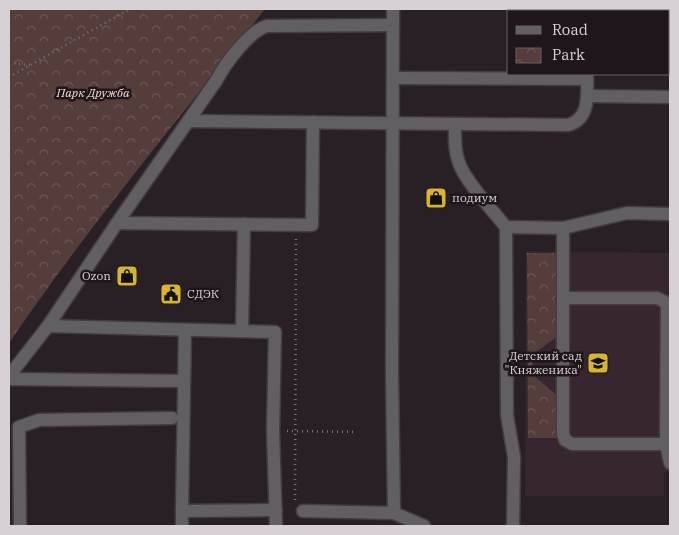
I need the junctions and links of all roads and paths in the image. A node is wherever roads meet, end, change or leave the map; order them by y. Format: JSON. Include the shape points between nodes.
{"nodes":[{"id":1,"x":130,"y":9,"type":"edge"},
{"id":2,"x":393,"y":9,"type":"edge"},
{"id":3,"x":393,"y":25,"type":"junction"},
{"id":4,"x":9,"y":64,"type":"edge"},
{"id":5,"x":30,"y":65,"type":"junction"},
{"id":6,"x":587,"y":76,"type":"edge"},
{"id":7,"x":9,"y":77,"type":"edge"},
{"id":8,"x":393,"y":78,"type":"junction"},
{"id":9,"x":587,"y":96,"type":"junction"},
{"id":10,"x":670,"y":97,"type":"edge"},
{"id":11,"x":188,"y":121,"type":"junction"},
{"id":12,"x":313,"y":122,"type":"junction"},
{"id":13,"x":393,"y":123,"type":"junction"},
{"id":14,"x":454,"y":124,"type":"junction"},
{"id":15,"x":670,"y":214,"type":"edge"},
{"id":16,"x":117,"y":223,"type":"junction"},
{"id":17,"x":244,"y":224,"type":"junction"},
{"id":18,"x":296,"y":225,"type":"junction"},
{"id":19,"x":506,"y":227,"type":"junction"},
{"id":20,"x":563,"y":228,"type":"junction"},
{"id":21,"x":563,"y":298,"type":"junction"},
{"id":22,"x":48,"y":326,"type":"junction"},
{"id":23,"x":185,"y":330,"type":"junction"},
{"id":24,"x":242,"y":331,"type":"junction"},
{"id":25,"x":9,"y":377,"type":"edge"},
{"id":26,"x":183,"y":381,"type":"junction"},
{"id":27,"x":172,"y":418,"type":"dead end"},
{"id":28,"x":14,"y":431,"type":"edge"},
{"id":29,"x":273,"y":431,"type":"junction"},
{"id":30,"x":295,"y":431,"type":"junction"},
{"id":31,"x":357,"y":432,"type":"dead end"},
{"id":32,"x":666,"y":444,"type":"junction"},
{"id":33,"x":670,"y":463,"type":"edge"},
{"id":34,"x":294,"y":500,"type":"dead end"},
{"id":35,"x":276,"y":510,"type":"junction"},
{"id":36,"x":182,"y":511,"type":"junction"},
{"id":37,"x":303,"y":511,"type":"dead end"},
{"id":38,"x":394,"y":513,"type":"junction"},
{"id":39,"x":20,"y":526,"type":"edge"},
{"id":40,"x":182,"y":526,"type":"edge"},
{"id":41,"x":276,"y":526,"type":"edge"},
{"id":42,"x":424,"y":526,"type":"edge"},
{"id":43,"x":513,"y":526,"type":"edge"}],
"edges":[{"from":1,"to":5,"type":"path"},
{"from":2,"to":3,"type":"lane"},
{"from":3,"to":8,"type":"lane"},
{"from":3,"to":11,"type":"lane","via":[[260,28],[252,33],[221,72]]},
{"from":4,"to":5,"type":"path"},
{"from":5,"to":7,"type":"path"},
{"from":6,"to":8,"type":"lane"},
{"from":6,"to":9,"type":"lane"},
{"from":8,"to":13,"type":"lane"},
{"from":9,"to":10,"type":"lane"},
{"from":9,"to":14,"type":"lane","via":[[583,116],[568,125]]},
{"from":11,"to":12,"type":"lane"},
{"from":11,"to":16,"type":"lane"},
{"from":12,"to":13,"type":"lane"},
{"from":12,"to":18,"type":"lane","via":[[312,225]]},
{"from":13,"to":14,"type":"lane"},
{"from":13,"to":38,"type":"lane"},
{"from":14,"to":19,"type":"lane","via":[[455,148],[463,173]]},
{"from":15,"to":20,"type":"lane","via":[[627,214]]},
{"from":16,"to":17,"type":"lane"},
{"from":16,"to":22,"type":"lane"},
{"from":17,"to":18,"type":"lane"},
{"from":17,"to":24,"type":"lane"},
{"from":18,"to":30,"type":"path"},
{"from":19,"to":20,"type":"lane"},
{"from":19,"to":43,"type":"lane","via":[[507,415],[514,457]]},
{"from":20,"to":21,"type":"lane"},
{"from":21,"to":32,"type":"lane","via":[[565,440],[572,444]]},
{"from":21,"to":32,"type":"lane","via":[[657,298],[665,302]]},
{"from":22,"to":23,"type":"lane"},
{"from":22,"to":25,"type":"lane"},
{"from":23,"to":24,"type":"lane"},
{"from":23,"to":26,"type":"lane"},
{"from":24,"to":29,"type":"lane","via":[[275,332]]},
{"from":25,"to":26,"type":"lane"},
{"from":26,"to":36,"type":"lane"},
{"from":27,"to":28,"type":"lane","via":[[39,420]]},
{"from":28,"to":39,"type":"lane"},
{"from":29,"to":30,"type":"path"},
{"from":29,"to":35,"type":"lane"},
{"from":30,"to":31,"type":"path"},
{"from":30,"to":34,"type":"path"},
{"from":32,"to":33,"type":"lane"},
{"from":35,"to":36,"type":"lane"},
{"from":35,"to":41,"type":"lane"},
{"from":36,"to":40,"type":"lane"},
{"from":37,"to":38,"type":"lane"},
{"from":38,"to":42,"type":"lane"}]}
